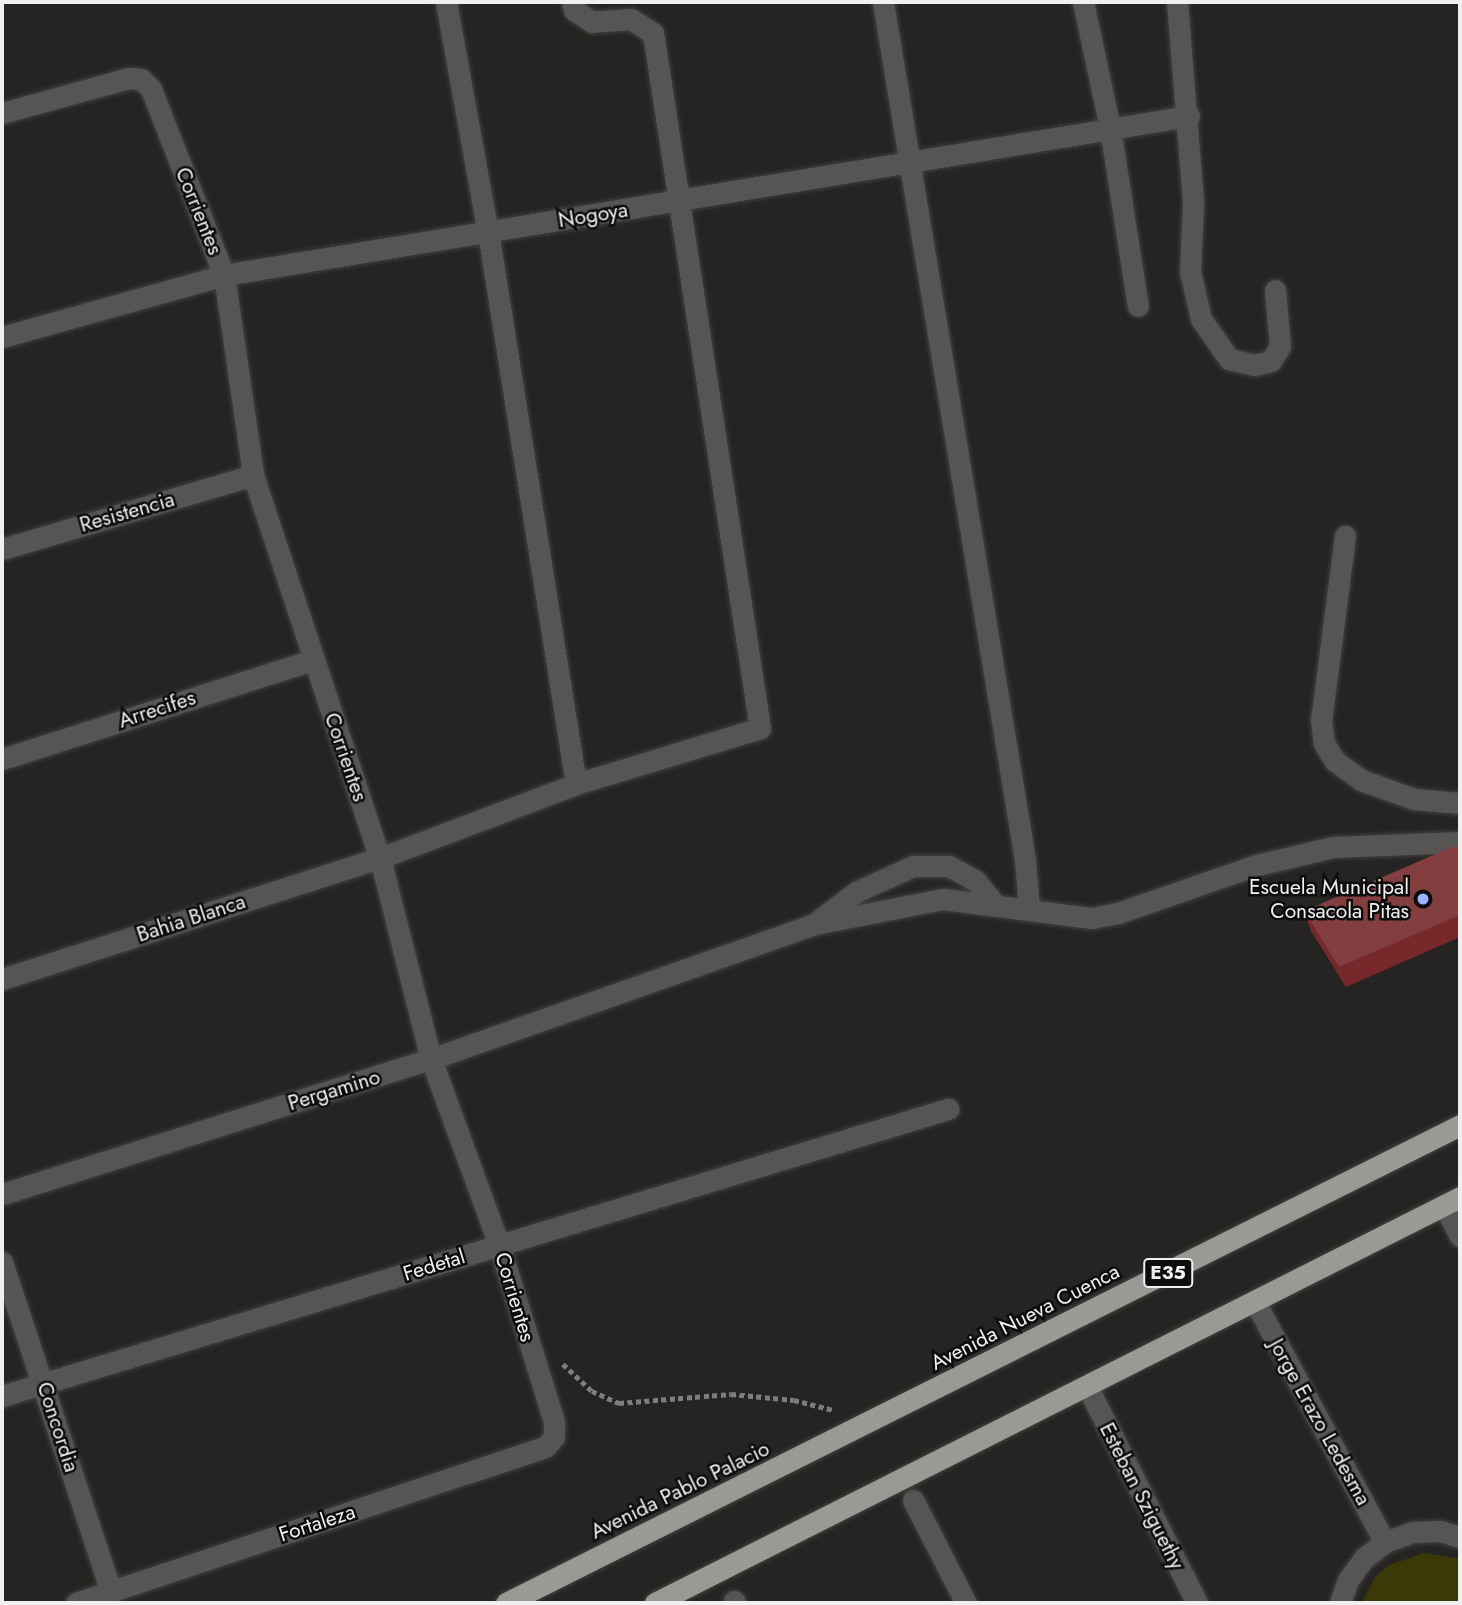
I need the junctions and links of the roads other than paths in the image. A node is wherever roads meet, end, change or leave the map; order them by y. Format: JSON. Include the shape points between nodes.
{"nodes":[{"id":1,"x":446,"y":2,"type":"edge"},
{"id":2,"x":572,"y":2,"type":"edge"},
{"id":3,"x":883,"y":2,"type":"edge"},
{"id":4,"x":1083,"y":2,"type":"edge"},
{"id":5,"x":1177,"y":2,"type":"edge"},
{"id":6,"x":2,"y":113,"type":"edge"},
{"id":7,"x":1189,"y":116,"type":"junction"},
{"id":8,"x":1110,"y":128,"type":"junction"},
{"id":9,"x":908,"y":165,"type":"junction"},
{"id":10,"x":680,"y":201,"type":"junction"},
{"id":11,"x":488,"y":232,"type":"junction"},
{"id":12,"x":224,"y":275,"type":"junction"},
{"id":13,"x":1275,"y":290,"type":"dead end"},
{"id":14,"x":1138,"y":306,"type":"dead end"},
{"id":15,"x":2,"y":337,"type":"edge"},
{"id":16,"x":253,"y":475,"type":"junction"},
{"id":17,"x":1345,"y":536,"type":"dead end"},
{"id":18,"x":2,"y":549,"type":"edge"},
{"id":19,"x":313,"y":660,"type":"junction"},
{"id":20,"x":2,"y":759,"type":"edge"},
{"id":21,"x":576,"y":784,"type":"junction"},
{"id":22,"x":1460,"y":803,"type":"edge"},
{"id":23,"x":1460,"y":842,"type":"edge"},
{"id":24,"x":380,"y":858,"type":"junction"},
{"id":25,"x":994,"y":902,"type":"junction"},
{"id":26,"x":1029,"y":909,"type":"junction"},
{"id":27,"x":815,"y":924,"type":"junction"},
{"id":28,"x":2,"y":979,"type":"edge"},
{"id":29,"x":431,"y":1059,"type":"junction"},
{"id":30,"x":948,"y":1109,"type":"dead end"},
{"id":31,"x":1460,"y":1125,"type":"edge"},
{"id":32,"x":2,"y":1194,"type":"edge"},
{"id":33,"x":1452,"y":1201,"type":"edge"},
{"id":34,"x":1460,"y":1236,"type":"edge"},
{"id":35,"x":499,"y":1245,"type":"junction"},
{"id":36,"x":2,"y":1262,"type":"edge"},
{"id":37,"x":1255,"y":1302,"type":"junction"},
{"id":38,"x":44,"y":1381,"type":"junction"},
{"id":39,"x":1088,"y":1388,"type":"junction"},
{"id":40,"x":2,"y":1396,"type":"edge"},
{"id":41,"x":875,"y":1420,"type":"joint"},
{"id":42,"x":554,"y":1437,"type":"joint"},
{"id":43,"x":913,"y":1500,"type":"dead end"},
{"id":44,"x":1460,"y":1537,"type":"edge"},
{"id":45,"x":1385,"y":1542,"type":"junction"},
{"id":46,"x":111,"y":1592,"type":"junction"},
{"id":47,"x":76,"y":1603,"type":"edge"},
{"id":48,"x":506,"y":1603,"type":"edge"},
{"id":49,"x":655,"y":1603,"type":"edge"},
{"id":50,"x":967,"y":1603,"type":"edge"},
{"id":51,"x":1197,"y":1603,"type":"edge"},
{"id":52,"x":1340,"y":1603,"type":"edge"}],
"edges":[{"from":1,"to":11,"type":"street"},
{"from":2,"to":10,"type":"street","via":[[574,10],[592,22],[631,19],[653,33]]},
{"from":3,"to":9,"type":"street"},
{"from":4,"to":8,"type":"street"},
{"from":5,"to":7,"type":"street"},
{"from":6,"to":12,"type":"street","name":"Corrientes","via":[[129,78],[141,79],[151,89]]},
{"from":7,"to":8,"type":"street","name":"Nogoya"},
{"from":7,"to":13,"type":"street","via":[[1191,271],[1202,319],[1229,359],[1254,365],[1271,360],[1280,346]]},
{"from":8,"to":9,"type":"street","name":"Nogoya"},
{"from":8,"to":14,"type":"street"},
{"from":9,"to":10,"type":"street","name":"Nogoya"},
{"from":9,"to":26,"type":"street","via":[[1025,860]]},
{"from":10,"to":11,"type":"street","name":"Nogoya"},
{"from":10,"to":21,"type":"street","name":"Bahia Blanca","via":[[760,728]]},
{"from":11,"to":12,"type":"street","name":"Nogoya"},
{"from":11,"to":21,"type":"street"},
{"from":12,"to":15,"type":"street","name":"Nogoya"},
{"from":12,"to":16,"type":"street","name":"Corrientes"},
{"from":16,"to":18,"type":"street","name":"Resistencia"},
{"from":16,"to":19,"type":"street","name":"Corrientes"},
{"from":17,"to":22,"type":"street","via":[[1321,720],[1324,743],[1335,761],[1361,780],[1414,799]]},
{"from":19,"to":20,"type":"street","name":"Arrecifes"},
{"from":19,"to":24,"type":"street","name":"Corrientes"},
{"from":21,"to":24,"type":"street","name":"Bahia Blanca"},
{"from":23,"to":26,"type":"street","via":[[1333,847],[1257,864],[1092,918]]},
{"from":24,"to":28,"type":"street","name":"Bahia Blanca"},
{"from":24,"to":29,"type":"street","name":"Corrientes"},
{"from":25,"to":26,"type":"street"},
{"from":25,"to":27,"type":"street","via":[[943,899]]},
{"from":25,"to":27,"type":"street","via":[[976,881],[949,866],[913,866],[856,892]]},
{"from":27,"to":29,"type":"street","name":"Pergamino"},
{"from":29,"to":32,"type":"street","name":"Pergamino"},
{"from":29,"to":35,"type":"street","name":"Corrientes"},
{"from":30,"to":35,"type":"street","name":"Fedetal"},
{"from":31,"to":41,"type":"highway","name":"Avenida Nueva Cuenca","number":"E35"},
{"from":33,"to":34,"type":"street"},
{"from":33,"to":37,"type":"highway"},
{"from":35,"to":38,"type":"street","name":"Fedetal"},
{"from":35,"to":42,"type":"street","name":"Corrientes","via":[[555,1422]]},
{"from":36,"to":38,"type":"street","name":"Concordia"},
{"from":37,"to":39,"type":"highway"},
{"from":37,"to":45,"type":"street","name":"Jorge Erazo Ledesma"},
{"from":38,"to":40,"type":"street","name":"Fedetal"},
{"from":38,"to":46,"type":"street","name":"Concordia"},
{"from":39,"to":49,"type":"highway","via":[[900,1476]]},
{"from":39,"to":51,"type":"street","name":"Esteban Sziguethy"},
{"from":41,"to":48,"type":"highway","name":"Avenida Pablo Palacio","number":"E35"},
{"from":42,"to":46,"type":"street","name":"Fortaleza","via":[[545,1447]]},
{"from":43,"to":50,"type":"street"},
{"from":44,"to":45,"type":"street","via":[[1440,1531],[1412,1532]]},
{"from":45,"to":52,"type":"street","via":[[1364,1558],[1348,1580]]},
{"from":46,"to":47,"type":"street","name":"Fortaleza"}]}
